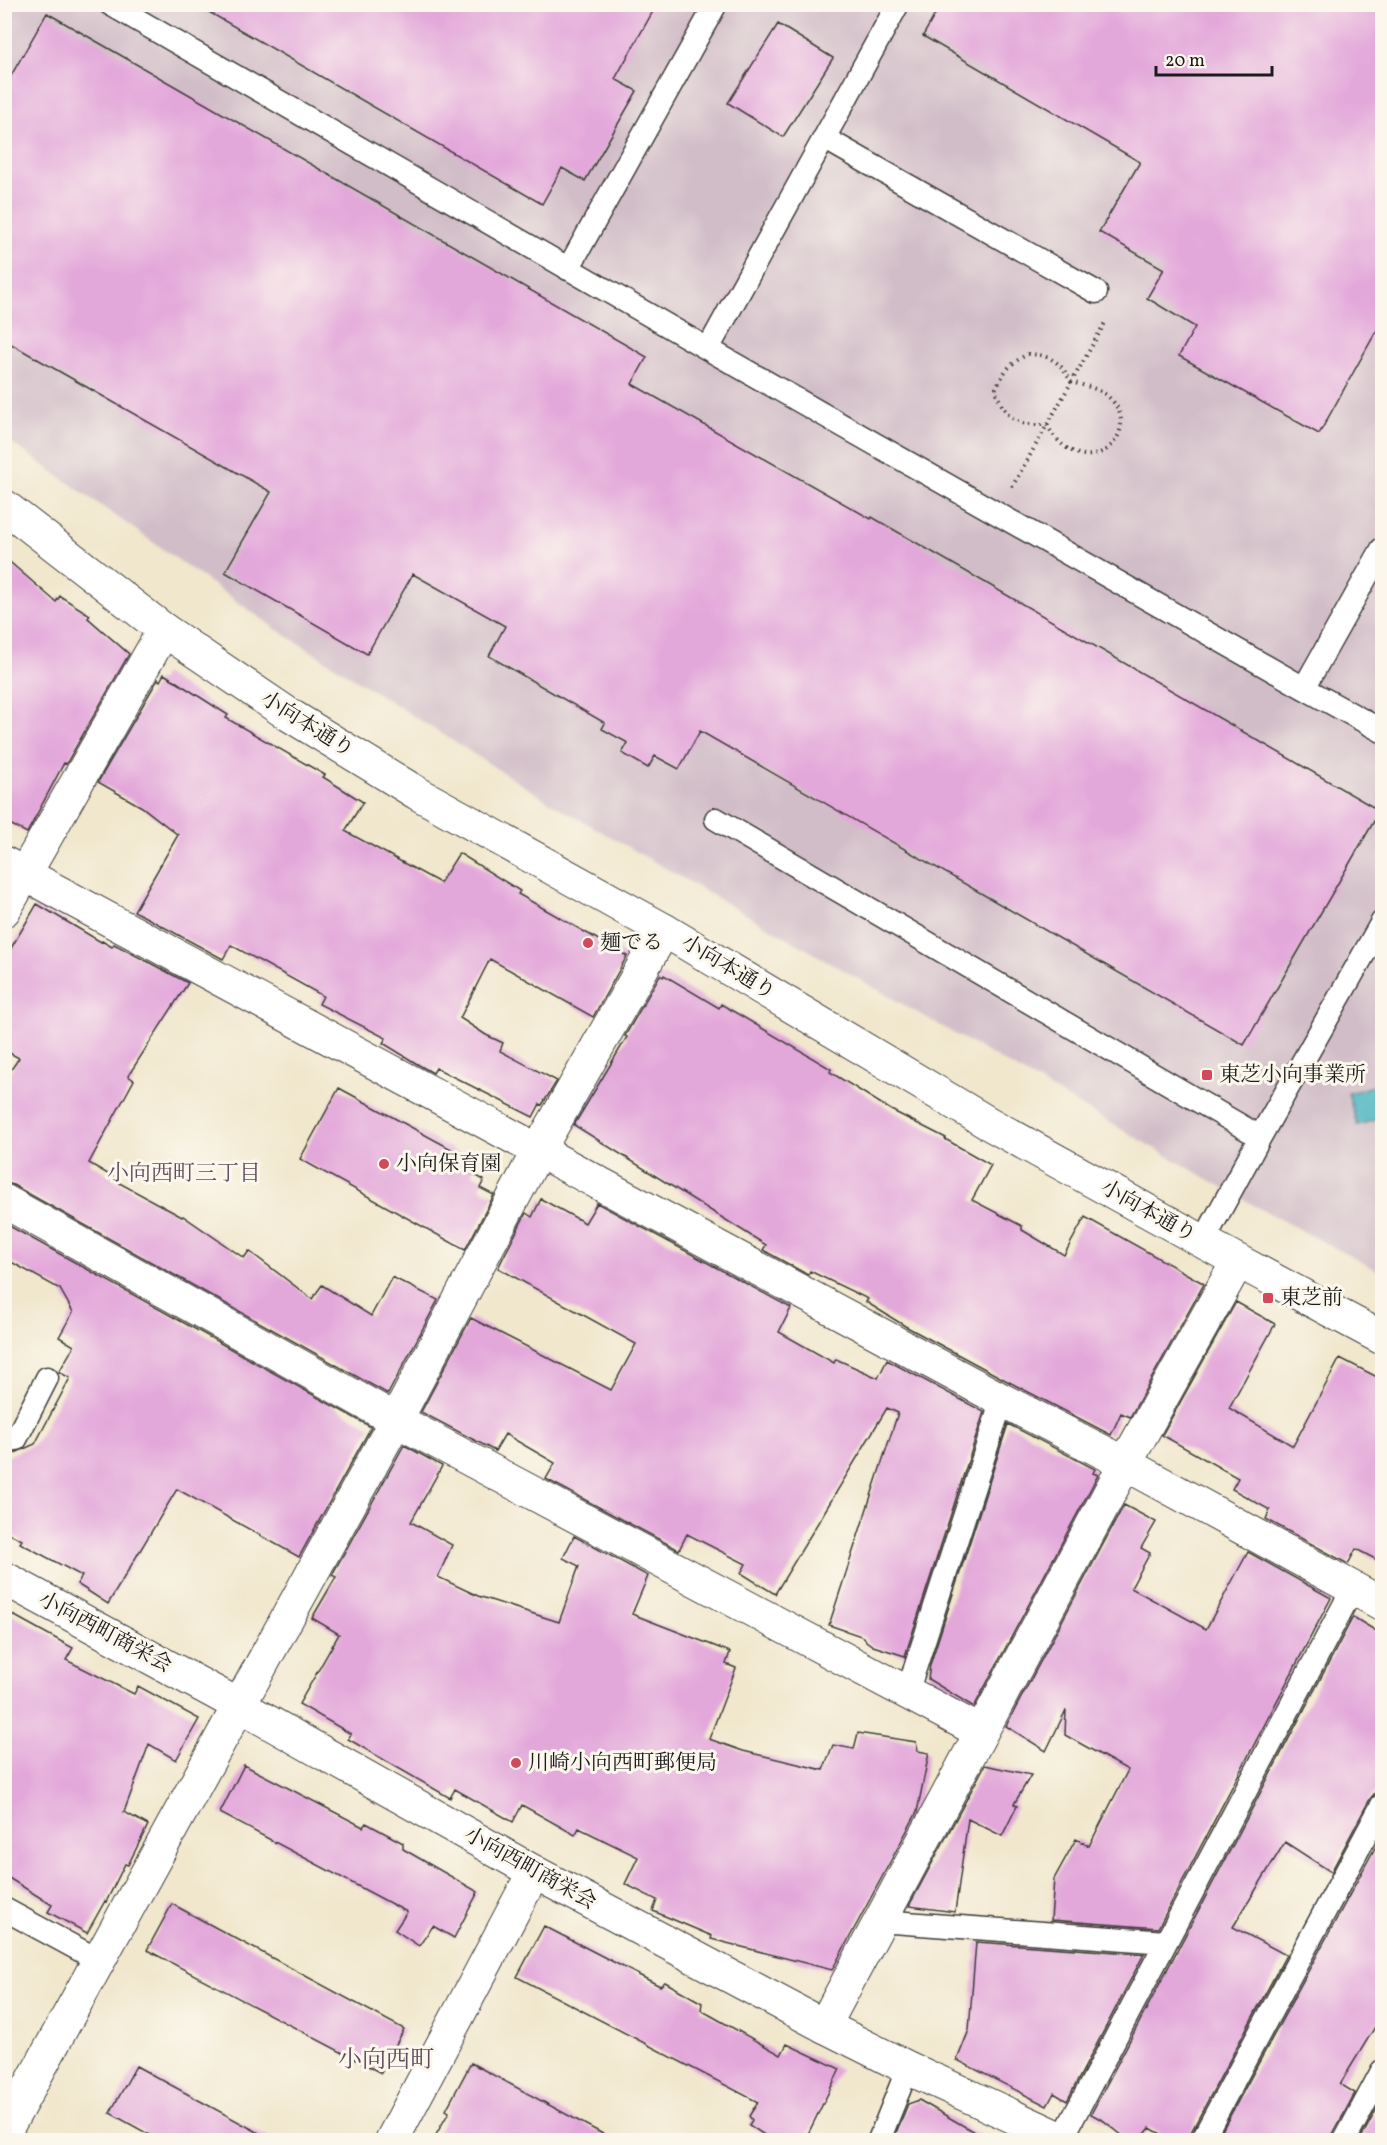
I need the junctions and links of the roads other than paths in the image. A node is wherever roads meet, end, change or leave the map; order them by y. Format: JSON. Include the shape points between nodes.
{"nodes":[{"id":1,"x":110,"y":4,"type":"edge"},
{"id":2,"x":716,"y":4,"type":"edge"},
{"id":3,"x":898,"y":4,"type":"edge"},
{"id":4,"x":824,"y":138,"type":"junction"},
{"id":5,"x":568,"y":269,"type":"junction"},
{"id":6,"x":1096,"y":292,"type":"dead end"},
{"id":7,"x":708,"y":349,"type":"junction"},
{"id":8,"x":4,"y":506,"type":"edge"},
{"id":9,"x":1383,"y":549,"type":"edge"},
{"id":10,"x":164,"y":630,"type":"junction"},
{"id":11,"x":1304,"y":688,"type":"junction"},
{"id":12,"x":1383,"y":731,"type":"edge"},
{"id":13,"x":716,"y":819,"type":"dead end"},
{"id":14,"x":15,"y":868,"type":"edge"},
{"id":15,"x":4,"y":910,"type":"edge"},
{"id":16,"x":1383,"y":922,"type":"edge"},
{"id":17,"x":664,"y":930,"type":"junction"},
{"id":18,"x":1260,"y":1137,"type":"junction"},
{"id":19,"x":538,"y":1151,"type":"junction"},
{"id":20,"x":4,"y":1201,"type":"edge"},
{"id":21,"x":1203,"y":1242,"type":"junction"},
{"id":22,"x":1238,"y":1261,"type":"junction"},
{"id":23,"x":1383,"y":1338,"type":"edge"},
{"id":24,"x":47,"y":1378,"type":"dead end"},
{"id":25,"x":1002,"y":1400,"type":"junction"},
{"id":26,"x":396,"y":1420,"type":"junction"},
{"id":27,"x":4,"y":1440,"type":"edge"},
{"id":28,"x":1125,"y":1464,"type":"junction"},
{"id":29,"x":4,"y":1578,"type":"edge"},
{"id":30,"x":1353,"y":1588,"type":"junction"},
{"id":31,"x":1383,"y":1604,"type":"edge"},
{"id":32,"x":907,"y":1693,"type":"junction"},
{"id":33,"x":240,"y":1706,"type":"junction"},
{"id":34,"x":981,"y":1732,"type":"junction"},
{"id":35,"x":1383,"y":1805,"type":"edge"},
{"id":36,"x":534,"y":1872,"type":"junction"},
{"id":37,"x":4,"y":1909,"type":"edge"},
{"id":38,"x":879,"y":1921,"type":"junction"},
{"id":39,"x":1166,"y":1942,"type":"junction"},
{"id":40,"x":100,"y":1960,"type":"junction"},
{"id":41,"x":824,"y":2026,"type":"junction"},
{"id":42,"x":908,"y":2068,"type":"junction"},
{"id":43,"x":1383,"y":2071,"type":"edge"},
{"id":44,"x":4,"y":2133,"type":"edge"},
{"id":45,"x":392,"y":2140,"type":"edge"},
{"id":46,"x":879,"y":2140,"type":"edge"},
{"id":47,"x":1063,"y":2140,"type":"edge"},
{"id":48,"x":1202,"y":2140,"type":"edge"},
{"id":49,"x":1345,"y":2140,"type":"edge"}],
"edges":[{"from":1,"to":5,"type":"lane"},
{"from":2,"to":5,"type":"lane"},
{"from":3,"to":4,"type":"lane"},
{"from":4,"to":6,"type":"lane"},
{"from":4,"to":7,"type":"lane"},
{"from":5,"to":7,"type":"lane"},
{"from":7,"to":11,"type":"lane"},
{"from":8,"to":10,"type":"street","name":"小向本通り"},
{"from":9,"to":11,"type":"lane"},
{"from":10,"to":14,"type":"street"},
{"from":10,"to":17,"type":"street","name":"小向本通り","via":[[288,714],[417,792]]},
{"from":11,"to":12,"type":"lane"},
{"from":13,"to":18,"type":"lane"},
{"from":14,"to":15,"type":"street"},
{"from":14,"to":19,"type":"street"},
{"from":16,"to":18,"type":"lane"},
{"from":17,"to":19,"type":"street"},
{"from":17,"to":21,"type":"street","name":"小向本通り","via":[[988,1123]]},
{"from":18,"to":21,"type":"lane"},
{"from":19,"to":25,"type":"street"},
{"from":19,"to":26,"type":"street"},
{"from":20,"to":26,"type":"street"},
{"from":21,"to":22,"type":"street","name":"小向本通り"},
{"from":22,"to":23,"type":"street","name":"小向本通り"},
{"from":22,"to":28,"type":"street"},
{"from":24,"to":27,"type":"lane","via":[[16,1439]]},
{"from":25,"to":28,"type":"street"},
{"from":25,"to":32,"type":"lane"},
{"from":26,"to":32,"type":"street"},
{"from":26,"to":33,"type":"street"},
{"from":28,"to":30,"type":"street"},
{"from":28,"to":34,"type":"street"},
{"from":29,"to":33,"type":"street","name":"小向西町商栄会"},
{"from":30,"to":31,"type":"street"},
{"from":30,"to":39,"type":"lane"},
{"from":32,"to":34,"type":"street"},
{"from":33,"to":36,"type":"street","name":"小向西町商栄会"},
{"from":33,"to":40,"type":"street"},
{"from":34,"to":38,"type":"street"},
{"from":35,"to":48,"type":"lane"},
{"from":36,"to":41,"type":"street","name":"小向西町商栄会"},
{"from":36,"to":45,"type":"street"},
{"from":37,"to":40,"type":"lane"},
{"from":38,"to":39,"type":"lane"},
{"from":38,"to":41,"type":"street"},
{"from":39,"to":47,"type":"lane"},
{"from":40,"to":44,"type":"street"},
{"from":41,"to":42,"type":"street","name":"小向西町商栄会"},
{"from":42,"to":46,"type":"lane"},
{"from":42,"to":47,"type":"street","name":"小向西町商栄会"},
{"from":43,"to":49,"type":"lane"}]}
